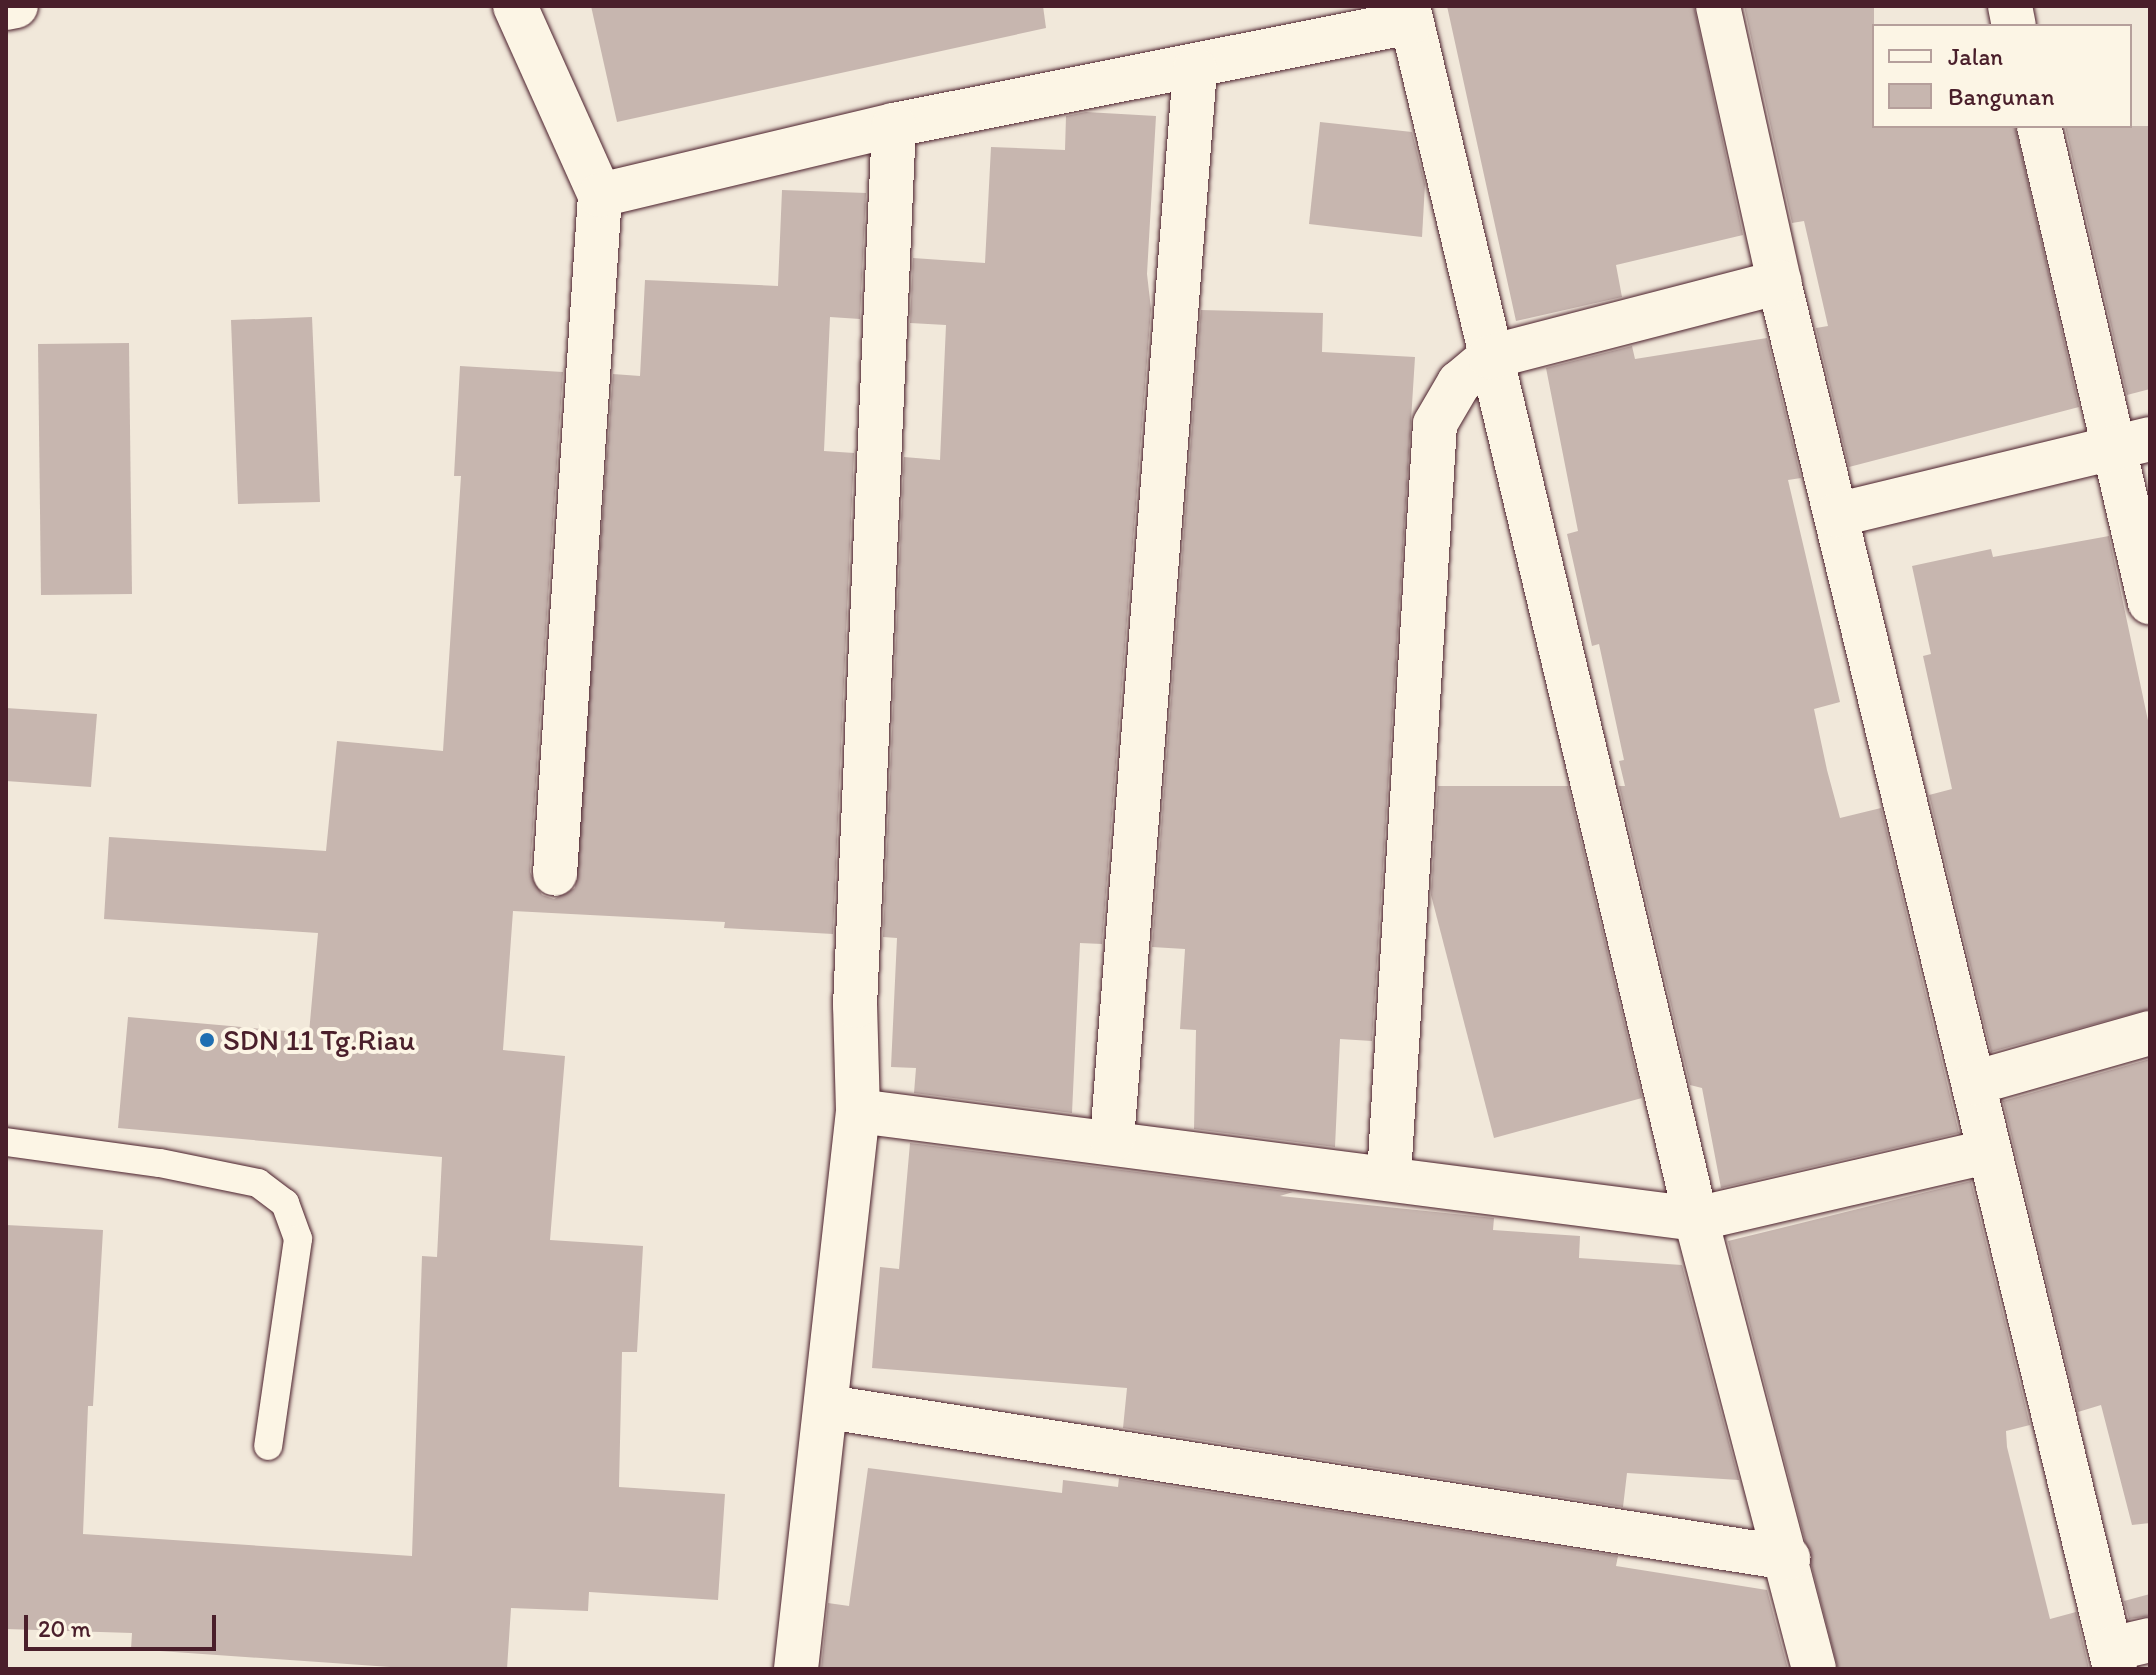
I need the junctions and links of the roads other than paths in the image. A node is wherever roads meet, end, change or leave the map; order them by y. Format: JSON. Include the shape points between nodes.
{"nodes":[{"id":1,"x":16,"y":6,"type":"edge"},
{"id":2,"x":515,"y":6,"type":"edge"},
{"id":3,"x":1718,"y":6,"type":"edge"},
{"id":4,"x":6,"y":8,"type":"edge"},
{"id":5,"x":1409,"y":14,"type":"edge"},
{"id":6,"x":1195,"y":69,"type":"junction"},
{"id":7,"x":894,"y":125,"type":"junction"},
{"id":8,"x":2040,"y":128,"type":"edge"},
{"id":9,"x":600,"y":195,"type":"junction"},
{"id":10,"x":1779,"y":282,"type":"junction"},
{"id":11,"x":1490,"y":357,"type":"junction"},
{"id":12,"x":2133,"y":443,"type":"edge"},
{"id":13,"x":1836,"y":515,"type":"junction"},
{"id":14,"x":2150,"y":602,"type":"edge"},
{"id":15,"x":555,"y":874,"type":"dead end"},
{"id":16,"x":2150,"y":1033,"type":"edge"},
{"id":17,"x":1974,"y":1083,"type":"junction"},
{"id":18,"x":858,"y":1111,"type":"junction"},
{"id":19,"x":1112,"y":1140,"type":"junction"},
{"id":20,"x":6,"y":1142,"type":"edge"},
{"id":21,"x":1987,"y":1152,"type":"junction"},
{"id":22,"x":1389,"y":1176,"type":"junction"},
{"id":23,"x":1696,"y":1219,"type":"junction"},
{"id":24,"x":828,"y":1407,"type":"junction"},
{"id":25,"x":268,"y":1446,"type":"dead end"},
{"id":26,"x":1788,"y":1558,"type":"junction"},
{"id":27,"x":2126,"y":1653,"type":"edge"},
{"id":28,"x":796,"y":1669,"type":"edge"},
{"id":29,"x":1814,"y":1669,"type":"edge"}],
"edges":[{"from":1,"to":4,"type":"street"},
{"from":2,"to":9,"type":"street"},
{"from":3,"to":10,"type":"street"},
{"from":5,"to":6,"type":"street"},
{"from":5,"to":11,"type":"street"},
{"from":6,"to":7,"type":"street"},
{"from":6,"to":19,"type":"street"},
{"from":7,"to":9,"type":"street"},
{"from":7,"to":18,"type":"street","via":[[855,1006]]},
{"from":8,"to":12,"type":"street"},
{"from":9,"to":15,"type":"street"},
{"from":10,"to":11,"type":"street"},
{"from":10,"to":13,"type":"street"},
{"from":11,"to":22,"type":"street","via":[[1459,383],[1435,424]]},
{"from":11,"to":23,"type":"street"},
{"from":12,"to":13,"type":"street"},
{"from":12,"to":14,"type":"street"},
{"from":13,"to":17,"type":"street"},
{"from":16,"to":17,"type":"street"},
{"from":17,"to":21,"type":"street"},
{"from":18,"to":19,"type":"street"},
{"from":18,"to":24,"type":"street"},
{"from":19,"to":22,"type":"street"},
{"from":20,"to":25,"type":"lane","via":[[160,1163],[258,1183],[285,1203],[298,1239]]},
{"from":21,"to":23,"type":"street"},
{"from":21,"to":27,"type":"street"},
{"from":22,"to":23,"type":"street"},
{"from":23,"to":26,"type":"street"},
{"from":24,"to":26,"type":"street"},
{"from":24,"to":28,"type":"street"},
{"from":26,"to":29,"type":"street"}]}
